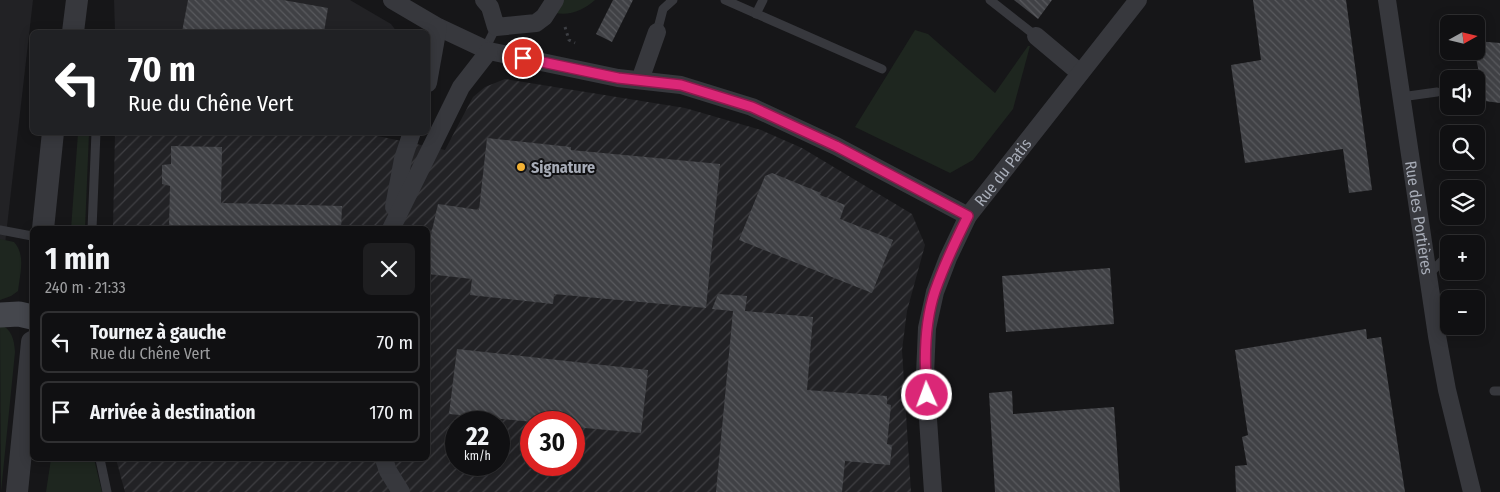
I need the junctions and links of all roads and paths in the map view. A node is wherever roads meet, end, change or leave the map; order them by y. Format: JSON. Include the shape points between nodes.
{"nodes":[{"id":1,"x":67,"y":0,"type":"edge"},
{"id":2,"x":77,"y":0,"type":"edge"},
{"id":3,"x":392,"y":0,"type":"edge"},
{"id":4,"x":484,"y":0,"type":"edge"},
{"id":5,"x":555,"y":0,"type":"edge"},
{"id":6,"x":673,"y":0,"type":"edge"},
{"id":7,"x":725,"y":0,"type":"edge"},
{"id":8,"x":763,"y":0,"type":"edge"},
{"id":9,"x":990,"y":0,"type":"edge"},
{"id":10,"x":1138,"y":0,"type":"edge"},
{"id":11,"x":1387,"y":0,"type":"edge"},
{"id":12,"x":756,"y":14,"type":"junction"},
{"id":13,"x":438,"y":27,"type":"junction"},
{"id":14,"x":496,"y":27,"type":"junction"},
{"id":15,"x":565,"y":27,"type":"dead end"},
{"id":16,"x":71,"y":30,"type":"edge"},
{"id":17,"x":657,"y":32,"type":"joint"},
{"id":18,"x":1036,"y":36,"type":"joint"},
{"id":19,"x":575,"y":43,"type":"dead end"},
{"id":20,"x":487,"y":50,"type":"junction"},
{"id":21,"x":882,"y":69,"type":"dead end"},
{"id":22,"x":430,"y":71,"type":"edge"},
{"id":23,"x":1080,"y":73,"type":"junction"},
{"id":24,"x":640,"y":80,"type":"junction"},
{"id":25,"x":1437,"y":92,"type":"dead end"},
{"id":26,"x":1401,"y":97,"type":"junction"},
{"id":27,"x":53,"y":135,"type":"edge"},
{"id":28,"x":64,"y":135,"type":"edge"},
{"id":29,"x":96,"y":135,"type":"edge"},
{"id":30,"x":411,"y":135,"type":"edge"},
{"id":31,"x":56,"y":163,"type":"junction"},
{"id":32,"x":53,"y":199,"type":"junction"},
{"id":33,"x":968,"y":216,"type":"junction"},
{"id":34,"x":44,"y":226,"type":"edge"},
{"id":35,"x":57,"y":226,"type":"edge"},
{"id":36,"x":92,"y":226,"type":"edge"},
{"id":37,"x":391,"y":226,"type":"edge"},
{"id":38,"x":391,"y":226,"type":"edge"},
{"id":39,"x":0,"y":230,"type":"edge"},
{"id":40,"x":30,"y":236,"type":"edge"},
{"id":41,"x":1440,"y":263,"type":"edge"},
{"id":42,"x":1428,"y":275,"type":"junction"},
{"id":43,"x":0,"y":315,"type":"edge"},
{"id":44,"x":30,"y":317,"type":"edge"},
{"id":45,"x":30,"y":383,"type":"edge"},
{"id":46,"x":34,"y":461,"type":"edge"},
{"id":47,"x":100,"y":461,"type":"edge"},
{"id":48,"x":385,"y":461,"type":"edge"},
{"id":49,"x":25,"y":486,"type":"edge"},
{"id":50,"x":107,"y":492,"type":"edge"},
{"id":51,"x":401,"y":492,"type":"edge"},
{"id":52,"x":933,"y":492,"type":"edge"},
{"id":53,"x":1472,"y":492,"type":"edge"}],
"edges":[{"from":1,"to":16,"type":"street"},
{"from":2,"to":16,"type":"street"},
{"from":3,"to":13,"type":"street"},
{"from":4,"to":14,"type":"street","via":[[490,7]]},
{"from":5,"to":14,"type":"street","via":[[536,23]]},
{"from":6,"to":17,"type":"lane","via":[[663,9]]},
{"from":7,"to":12,"type":"lane"},
{"from":8,"to":12,"type":"lane"},
{"from":9,"to":18,"type":"lane"},
{"from":10,"to":23,"type":"street","name":"Rue du Patis"},
{"from":11,"to":26,"type":"street","name":"Rue des Portières"},
{"from":12,"to":21,"type":"lane"},
{"from":13,"to":20,"type":"street"},
{"from":13,"to":22,"type":"street"},
{"from":14,"to":20,"type":"lane"},
{"from":15,"to":19,"type":"path","via":[[569,40]]},
{"from":17,"to":24,"type":"street"},
{"from":18,"to":23,"type":"street"},
{"from":20,"to":24,"type":"street"},
{"from":20,"to":37,"type":"street","via":[[460,87]]},
{"from":23,"to":33,"type":"street","name":"Rue du Patis"},
{"from":24,"to":33,"type":"street","via":[[681,85],[752,107],[836,146]]},
{"from":25,"to":26,"type":"lane"},
{"from":26,"to":42,"type":"street","name":"Rue des Portières"},
{"from":27,"to":31,"type":"street"},
{"from":28,"to":31,"type":"street"},
{"from":29,"to":36,"type":"lane"},
{"from":30,"to":38,"type":"street","via":[[403,159]]},
{"from":31,"to":32,"type":"street"},
{"from":32,"to":34,"type":"street"},
{"from":32,"to":35,"type":"street"},
{"from":33,"to":52,"type":"street","name":"Rue du Patis","via":[[934,292],[927,328],[925,375]]},
{"from":39,"to":40,"type":"lane"},
{"from":41,"to":42,"type":"lane"},
{"from":42,"to":53,"type":"street","name":"Rue des Portières","via":[[1447,390]]},
{"from":43,"to":44,"type":"main road"},
{"from":45,"to":49,"type":"street"},
{"from":46,"to":49,"type":"street"},
{"from":47,"to":50,"type":"lane"},
{"from":48,"to":51,"type":"street"}]}
